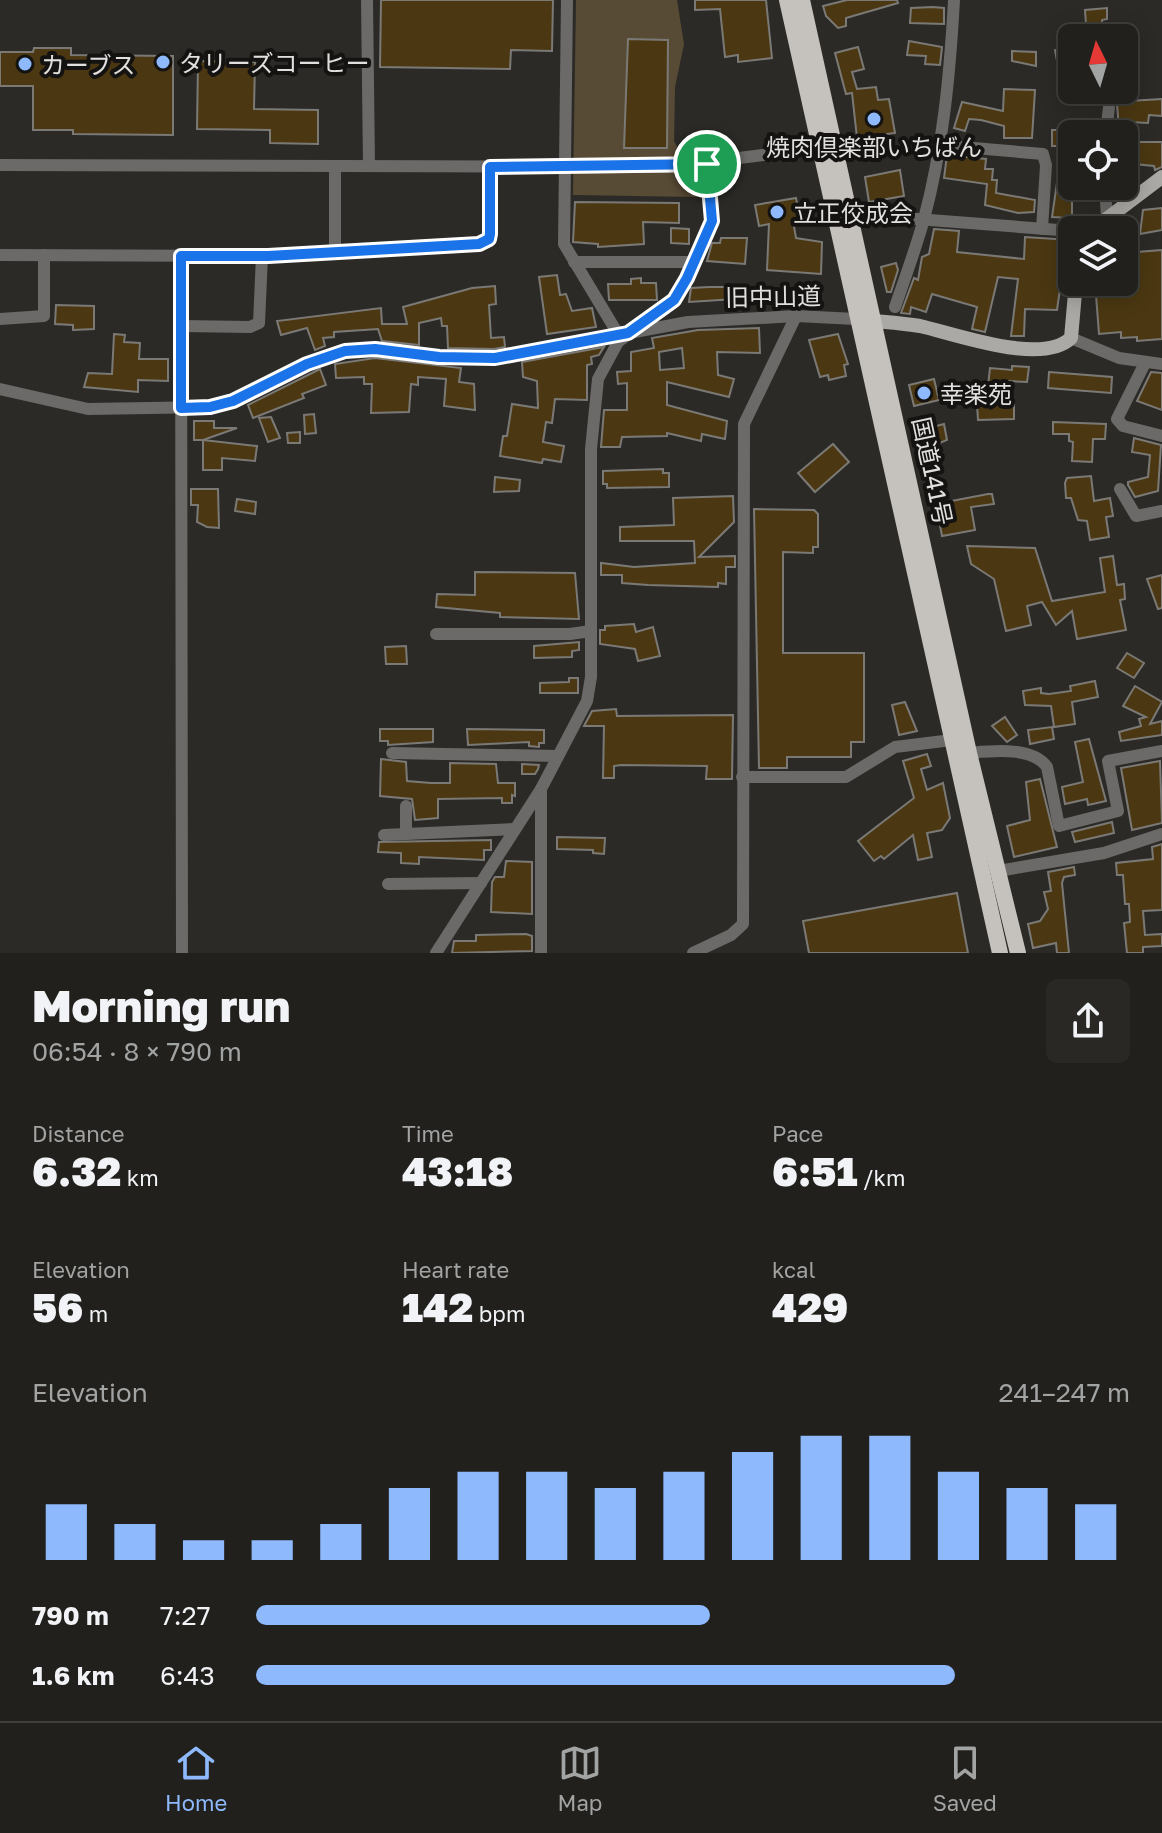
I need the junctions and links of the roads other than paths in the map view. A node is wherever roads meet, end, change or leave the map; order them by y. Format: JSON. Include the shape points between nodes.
{"nodes":[{"id":1,"x":367,"y":0,"type":"edge"},
{"id":2,"x":567,"y":0,"type":"edge"},
{"id":3,"x":787,"y":0,"type":"edge"},
{"id":4,"x":802,"y":0,"type":"edge"},
{"id":5,"x":954,"y":0,"type":"edge"},
{"id":6,"x":1109,"y":107,"type":"dead end"},
{"id":7,"x":1108,"y":120,"type":"edge"},
{"id":8,"x":939,"y":145,"type":"junction"},
{"id":9,"x":827,"y":147,"type":"junction"},
{"id":10,"x":707,"y":164,"type":"junction"},
{"id":11,"x":0,"y":165,"type":"edge"},
{"id":12,"x":335,"y":166,"type":"junction"},
{"id":13,"x":369,"y":166,"type":"junction"},
{"id":14,"x":490,"y":167,"type":"junction"},
{"id":15,"x":565,"y":168,"type":"junction"},
{"id":16,"x":1162,"y":177,"type":"edge"},
{"id":17,"x":852,"y":214,"type":"junction"},
{"id":18,"x":1108,"y":216,"type":"edge"},
{"id":19,"x":924,"y":218,"type":"junction"},
{"id":20,"x":1042,"y":229,"type":"junction"},
{"id":21,"x":1058,"y":230,"type":"edge"},
{"id":22,"x":335,"y":252,"type":"junction"},
{"id":23,"x":0,"y":255,"type":"edge"},
{"id":24,"x":44,"y":255,"type":"junction"},
{"id":25,"x":181,"y":256,"type":"junction"},
{"id":26,"x":262,"y":256,"type":"junction"},
{"id":27,"x":574,"y":262,"type":"junction"},
{"id":28,"x":693,"y":262,"type":"junction"},
{"id":29,"x":1075,"y":296,"type":"edge"},
{"id":30,"x":895,"y":307,"type":"dead end"},
{"id":31,"x":796,"y":316,"type":"junction"},
{"id":32,"x":0,"y":319,"type":"edge"},
{"id":33,"x":856,"y":319,"type":"junction"},
{"id":34,"x":874,"y":321,"type":"junction"},
{"id":35,"x":181,"y":326,"type":"junction"},
{"id":36,"x":623,"y":334,"type":"junction"},
{"id":37,"x":1071,"y":338,"type":"junction"},
{"id":38,"x":1145,"y":363,"type":"junction"},
{"id":39,"x":1162,"y":364,"type":"edge"},
{"id":40,"x":0,"y":389,"type":"edge"},
{"id":41,"x":181,"y":408,"type":"junction"},
{"id":42,"x":1162,"y":436,"type":"edge"},
{"id":43,"x":1120,"y":489,"type":"dead end"},
{"id":44,"x":1162,"y":511,"type":"edge"},
{"id":45,"x":591,"y":631,"type":"junction"},
{"id":46,"x":436,"y":634,"type":"dead end"},
{"id":47,"x":952,"y":740,"type":"junction"},
{"id":48,"x":1162,"y":751,"type":"edge"},
{"id":49,"x":392,"y":753,"type":"dead end"},
{"id":50,"x":969,"y":753,"type":"junction"},
{"id":51,"x":558,"y":756,"type":"junction"},
{"id":52,"x":742,"y":777,"type":"junction"},
{"id":53,"x":541,"y":789,"type":"junction"},
{"id":54,"x":406,"y":806,"type":"dead end"},
{"id":55,"x":515,"y":829,"type":"junction"},
{"id":56,"x":406,"y":834,"type":"junction"},
{"id":57,"x":1162,"y":834,"type":"edge"},
{"id":58,"x":384,"y":835,"type":"dead end"},
{"id":59,"x":998,"y":871,"type":"junction"},
{"id":60,"x":481,"y":883,"type":"junction"},
{"id":61,"x":388,"y":884,"type":"dead end"},
{"id":62,"x":182,"y":953,"type":"edge"},
{"id":63,"x":436,"y":953,"type":"edge"},
{"id":64,"x":541,"y":953,"type":"edge"},
{"id":65,"x":693,"y":953,"type":"edge"},
{"id":66,"x":1000,"y":953,"type":"edge"},
{"id":67,"x":1018,"y":953,"type":"edge"}],
"edges":[{"from":1,"to":13,"type":"street"},
{"from":2,"to":15,"type":"street"},
{"from":3,"to":9,"type":"highway","name":"国道141号"},
{"from":4,"to":9,"type":"highway","name":"国道141号"},
{"from":5,"to":8,"type":"street"},
{"from":6,"to":7,"type":"street"},
{"from":8,"to":19,"type":"street"},
{"from":8,"to":20,"type":"street","via":[[1043,154]]},
{"from":9,"to":10,"type":"street"},
{"from":9,"to":17,"type":"highway","name":"国道141号"},
{"from":9,"to":33,"type":"highway","name":"国道141号"},
{"from":10,"to":15,"type":"street"},
{"from":10,"to":28,"type":"street","via":[[712,221]]},
{"from":11,"to":12,"type":"street"},
{"from":12,"to":13,"type":"street"},
{"from":12,"to":22,"type":"street"},
{"from":13,"to":14,"type":"street"},
{"from":14,"to":15,"type":"street"},
{"from":14,"to":22,"type":"street","via":[[490,234],[484,242]]},
{"from":15,"to":27,"type":"street","via":[[564,244]]},
{"from":16,"to":18,"type":"main road"},
{"from":17,"to":19,"type":"street"},
{"from":17,"to":34,"type":"highway","name":"国道141号"},
{"from":19,"to":20,"type":"street"},
{"from":19,"to":30,"type":"street"},
{"from":20,"to":21,"type":"street"},
{"from":22,"to":26,"type":"street"},
{"from":23,"to":24,"type":"street"},
{"from":24,"to":25,"type":"street"},
{"from":24,"to":32,"type":"street","via":[[44,316]]},
{"from":25,"to":26,"type":"street"},
{"from":25,"to":35,"type":"street"},
{"from":26,"to":35,"type":"street","via":[[259,323]]},
{"from":27,"to":28,"type":"street"},
{"from":27,"to":36,"type":"street"},
{"from":28,"to":36,"type":"street","via":[[674,300]]},
{"from":29,"to":37,"type":"main road"},
{"from":31,"to":33,"type":"street","name":"旧中山道"},
{"from":31,"to":36,"type":"street","name":"旧中山道","via":[[701,321]]},
{"from":31,"to":52,"type":"street","via":[[744,424]]},
{"from":33,"to":34,"type":"main road","name":"旧中山道"},
{"from":33,"to":47,"type":"highway","name":"国道141号"},
{"from":34,"to":37,"type":"main road","name":"旧中山道","via":[[1020,348],[1055,347]]},
{"from":34,"to":50,"type":"highway","name":"国道141号"},
{"from":35,"to":41,"type":"street"},
{"from":36,"to":41,"type":"street","name":"旧中山道","via":[[495,358],[345,351],[233,401]]},
{"from":36,"to":45,"type":"street","via":[[606,359],[595,394]]},
{"from":37,"to":38,"type":"street"},
{"from":38,"to":39,"type":"street"},
{"from":38,"to":42,"type":"street","via":[[1117,419],[1123,426]]},
{"from":40,"to":41,"type":"street","name":"旧中山道","via":[[88,409]]},
{"from":41,"to":62,"type":"street"},
{"from":43,"to":44,"type":"street","via":[[1136,516]]},
{"from":45,"to":46,"type":"street"},
{"from":45,"to":51,"type":"street","via":[[590,690]]},
{"from":47,"to":52,"type":"street","via":[[895,747],[846,777]]},
{"from":47,"to":66,"type":"highway","name":"国道141号"},
{"from":48,"to":50,"type":"street","via":[[1108,761],[1118,811],[1059,826],[1043,761],[1013,752]]},
{"from":49,"to":51,"type":"street","via":[[456,747]]},
{"from":50,"to":59,"type":"highway","name":"国道141号"},
{"from":51,"to":53,"type":"street"},
{"from":52,"to":65,"type":"street","via":[[743,924]]},
{"from":53,"to":55,"type":"street"},
{"from":53,"to":64,"type":"street"},
{"from":54,"to":56,"type":"street"},
{"from":55,"to":56,"type":"street"},
{"from":55,"to":60,"type":"street"},
{"from":56,"to":58,"type":"street"},
{"from":57,"to":59,"type":"street","via":[[1104,853]]},
{"from":59,"to":67,"type":"highway","name":"国道141号"},
{"from":60,"to":61,"type":"street","via":[[402,878]]},
{"from":60,"to":63,"type":"street"}]}
